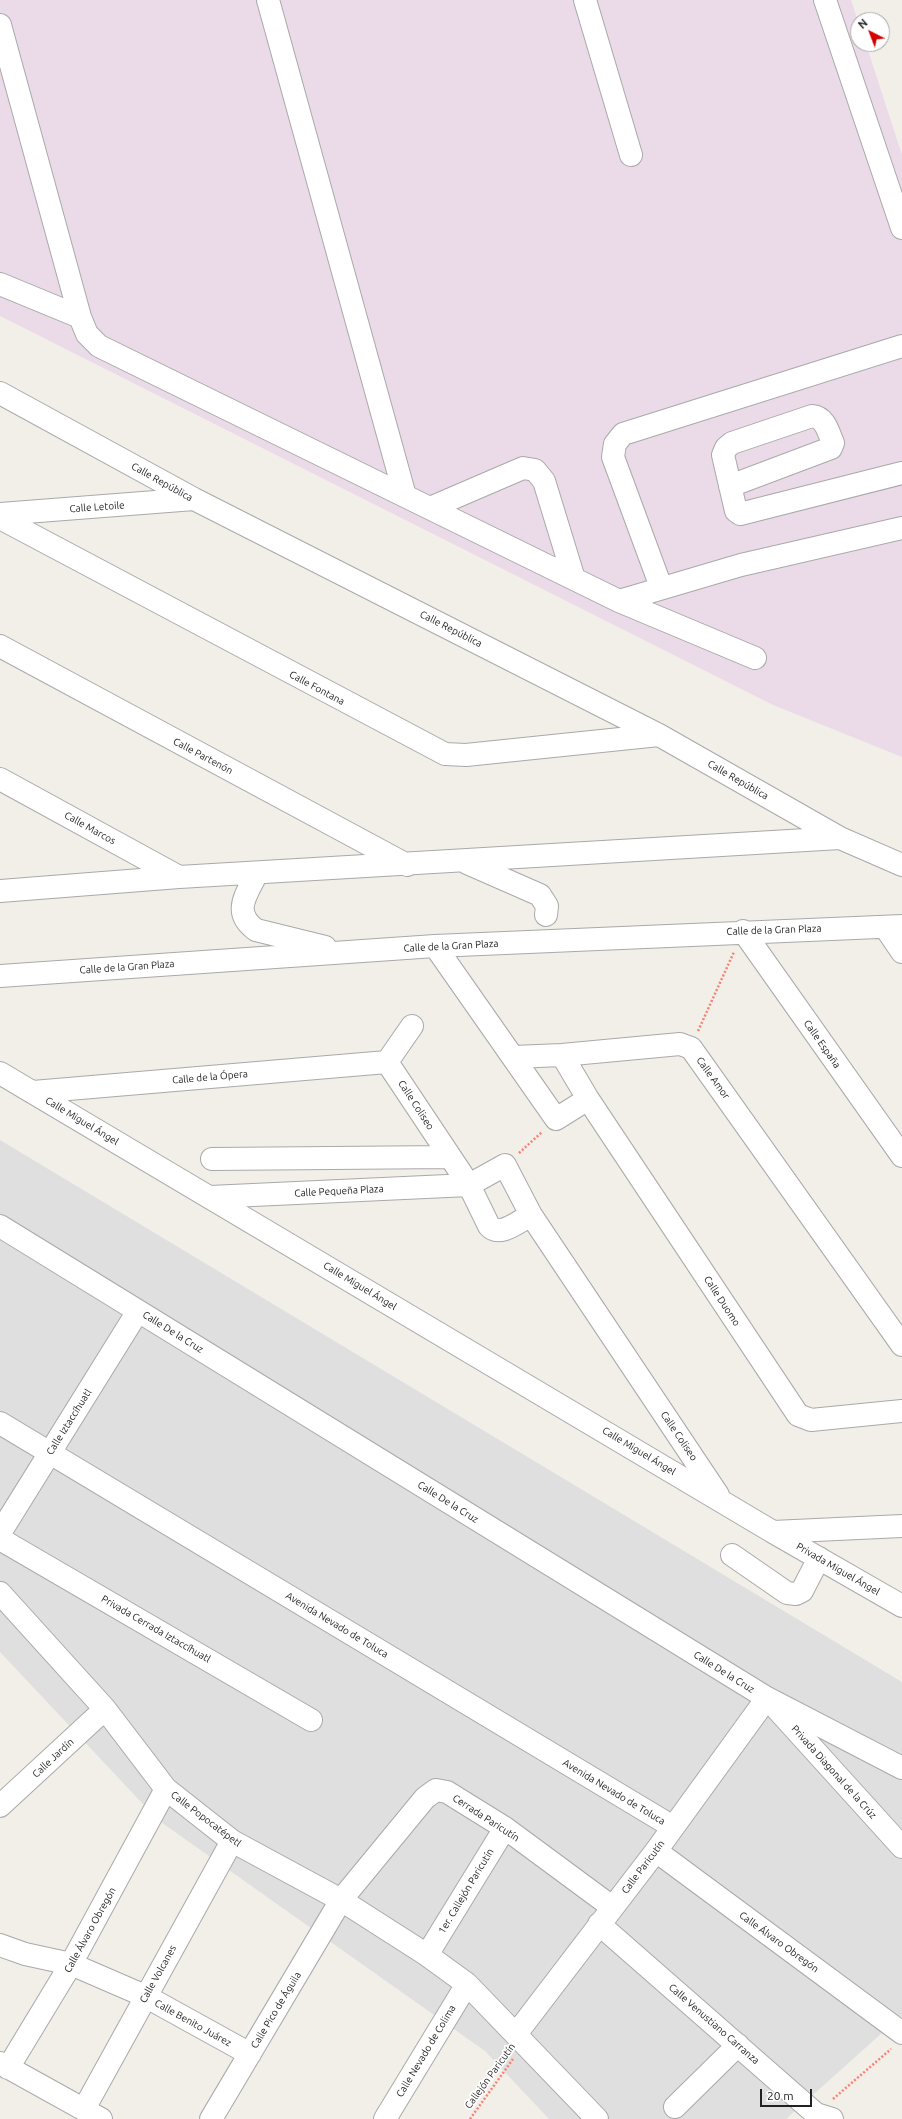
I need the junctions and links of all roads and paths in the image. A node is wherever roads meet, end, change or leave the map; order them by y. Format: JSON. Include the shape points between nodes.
{"nodes":[{"id":1,"x":268,"y":0,"type":"edge"},
{"id":2,"x":585,"y":0,"type":"edge"},
{"id":3,"x":825,"y":0,"type":"edge"},
{"id":4,"x":0,"y":25,"type":"edge"},
{"id":5,"x":631,"y":155,"type":"dead end"},
{"id":6,"x":902,"y":228,"type":"edge"},
{"id":7,"x":0,"y":284,"type":"edge"},
{"id":8,"x":80,"y":317,"type":"junction"},
{"id":9,"x":902,"y":346,"type":"edge"},
{"id":10,"x":0,"y":393,"type":"edge"},
{"id":11,"x":902,"y":472,"type":"edge"},
{"id":12,"x":730,"y":486,"type":"junction"},
{"id":13,"x":405,"y":496,"type":"junction"},
{"id":14,"x":194,"y":500,"type":"junction"},
{"id":15,"x":430,"y":508,"type":"junction"},
{"id":16,"x":0,"y":514,"type":"edge"},
{"id":17,"x":0,"y":518,"type":"edge"},
{"id":18,"x":902,"y":528,"type":"edge"},
{"id":19,"x":574,"y":579,"type":"junction"},
{"id":20,"x":661,"y":587,"type":"junction"},
{"id":21,"x":619,"y":600,"type":"junction"},
{"id":22,"x":0,"y":646,"type":"edge"},
{"id":23,"x":755,"y":658,"type":"dead end"},
{"id":24,"x":659,"y":735,"type":"junction"},
{"id":25,"x":0,"y":779,"type":"edge"},
{"id":26,"x":840,"y":838,"type":"junction"},
{"id":27,"x":464,"y":861,"type":"junction"},
{"id":28,"x":407,"y":865,"type":"junction"},
{"id":29,"x":902,"y":865,"type":"edge"},
{"id":30,"x":257,"y":873,"type":"junction"},
{"id":31,"x":179,"y":877,"type":"junction"},
{"id":32,"x":0,"y":890,"type":"edge"},
{"id":33,"x":546,"y":915,"type":"dead end"},
{"id":34,"x":893,"y":926,"type":"edge"},
{"id":35,"x":743,"y":931,"type":"junction"},
{"id":36,"x":435,"y":946,"type":"junction"},
{"id":37,"x":345,"y":952,"type":"junction"},
{"id":38,"x":902,"y":952,"type":"edge"},
{"id":39,"x":0,"y":976,"type":"edge"},
{"id":40,"x":412,"y":1026,"type":"dead end"},
{"id":41,"x":691,"y":1048,"type":"junction"},
{"id":42,"x":562,"y":1055,"type":"junction"},
{"id":43,"x":514,"y":1057,"type":"junction"},
{"id":44,"x":387,"y":1062,"type":"junction"},
{"id":45,"x":0,"y":1073,"type":"edge"},
{"id":46,"x":33,"y":1092,"type":"junction"},
{"id":47,"x":588,"y":1099,"type":"junction"},
{"id":48,"x":556,"y":1119,"type":"junction"},
{"id":49,"x":902,"y":1156,"type":"edge"},
{"id":50,"x":450,"y":1157,"type":"junction"},
{"id":51,"x":212,"y":1159,"type":"dead end"},
{"id":52,"x":505,"y":1165,"type":"junction"},
{"id":53,"x":469,"y":1185,"type":"junction"},
{"id":54,"x":210,"y":1197,"type":"junction"},
{"id":55,"x":531,"y":1215,"type":"junction"},
{"id":56,"x":0,"y":1226,"type":"edge"},
{"id":57,"x":138,"y":1311,"type":"junction"},
{"id":58,"x":902,"y":1345,"type":"edge"},
{"id":59,"x":902,"y":1410,"type":"edge"},
{"id":60,"x":0,"y":1423,"type":"edge"},
{"id":61,"x":50,"y":1452,"type":"junction"},
{"id":62,"x":721,"y":1499,"type":"junction"},
{"id":63,"x":902,"y":1526,"type":"edge"},
{"id":64,"x":773,"y":1532,"type":"junction"},
{"id":65,"x":0,"y":1533,"type":"edge"},
{"id":66,"x":0,"y":1539,"type":"edge"},
{"id":67,"x":732,"y":1554,"type":"dead end"},
{"id":68,"x":819,"y":1558,"type":"junction"},
{"id":69,"x":0,"y":1593,"type":"edge"},
{"id":70,"x":902,"y":1606,"type":"edge"},
{"id":71,"x":767,"y":1698,"type":"junction"},
{"id":72,"x":105,"y":1709,"type":"junction"},
{"id":73,"x":311,"y":1720,"type":"dead end"},
{"id":74,"x":902,"y":1768,"type":"edge"},
{"id":75,"x":166,"y":1788,"type":"junction"},
{"id":76,"x":0,"y":1806,"type":"edge"},
{"id":77,"x":673,"y":1827,"type":"junction"},
{"id":78,"x":505,"y":1828,"type":"junction"},
{"id":79,"x":232,"y":1841,"type":"junction"},
{"id":80,"x":902,"y":1847,"type":"edge"},
{"id":81,"x":656,"y":1851,"type":"junction"},
{"id":82,"x":341,"y":1900,"type":"junction"},
{"id":83,"x":606,"y":1916,"type":"junction"},
{"id":84,"x":0,"y":1945,"type":"edge"},
{"id":85,"x":427,"y":1955,"type":"junction"},
{"id":86,"x":71,"y":1964,"type":"junction"},
{"id":87,"x":467,"y":1984,"type":"junction"},
{"id":88,"x":145,"y":1996,"type":"junction"},
{"id":89,"x":520,"y":2038,"type":"junction"},
{"id":90,"x":899,"y":2038,"type":"edge"},
{"id":91,"x":738,"y":2045,"type":"junction"},
{"id":92,"x":250,"y":2054,"type":"junction"},
{"id":93,"x":4,"y":2065,"type":"edge"},
{"id":94,"x":675,"y":2107,"type":"dead end"},
{"id":95,"x":93,"y":2114,"type":"edge"},
{"id":96,"x":824,"y":2116,"type":"edge"},
{"id":97,"x":211,"y":2119,"type":"edge"},
{"id":98,"x":385,"y":2119,"type":"edge"},
{"id":99,"x":470,"y":2119,"type":"edge"},
{"id":100,"x":597,"y":2119,"type":"edge"}],
"edges":[{"from":1,"to":13,"type":"street"},
{"from":2,"to":5,"type":"street"},
{"from":3,"to":6,"type":"street"},
{"from":4,"to":8,"type":"street"},
{"from":7,"to":8,"type":"street"},
{"from":8,"to":13,"type":"street","via":[[87,334],[98,346]]},
{"from":9,"to":20,"type":"street","via":[[623,434],[615,444],[613,457]]},
{"from":10,"to":14,"type":"street","name":"Calle República"},
{"from":11,"to":12,"type":"street","via":[[745,514],[736,511]]},
{"from":12,"to":12,"type":"street","via":[[831,448],[833,443],[824,422],[819,417],[812,416],[732,443],[723,455]]},
{"from":13,"to":15,"type":"street"},
{"from":14,"to":16,"type":"street","name":"Calle Letoile"},
{"from":14,"to":24,"type":"street","name":"Calle República"},
{"from":15,"to":19,"type":"street"},
{"from":15,"to":19,"type":"street","via":[[523,468],[535,470],[544,480]]},
{"from":17,"to":24,"type":"street","name":"Calle Fontana","via":[[445,754],[466,755]]},
{"from":18,"to":20,"type":"street","via":[[741,565]]},
{"from":19,"to":21,"type":"street"},
{"from":20,"to":21,"type":"street"},
{"from":21,"to":23,"type":"street"},
{"from":22,"to":28,"type":"street","name":"Calle Partenón"},
{"from":24,"to":26,"type":"street","name":"Calle República"},
{"from":25,"to":31,"type":"street","name":"Calle Marcos"},
{"from":26,"to":27,"type":"street"},
{"from":26,"to":29,"type":"street","name":"Calle República"},
{"from":27,"to":28,"type":"street"},
{"from":27,"to":33,"type":"street","via":[[540,895],[547,906]]},
{"from":28,"to":30,"type":"street"},
{"from":30,"to":31,"type":"street"},
{"from":30,"to":37,"type":"street","via":[[242,906],[249,926],[256,930]]},
{"from":31,"to":32,"type":"street"},
{"from":34,"to":35,"type":"street","name":"Calle de la Gran Plaza"},
{"from":34,"to":38,"type":"street"},
{"from":35,"to":36,"type":"street","name":"Calle de la Gran Plaza"},
{"from":35,"to":41,"type":"path"},
{"from":35,"to":49,"type":"street","name":"Calle España"},
{"from":36,"to":37,"type":"street","name":"Calle de la Gran Plaza"},
{"from":36,"to":43,"type":"street"},
{"from":37,"to":39,"type":"street","name":"Calle de la Gran Plaza"},
{"from":40,"to":44,"type":"street"},
{"from":41,"to":42,"type":"street","name":"Calle Amor","via":[[680,1044]]},
{"from":41,"to":58,"type":"street","name":"Calle Amor"},
{"from":42,"to":43,"type":"street","name":"Calle Amor"},
{"from":42,"to":47,"type":"street","name":"Calle Duomo"},
{"from":43,"to":48,"type":"street"},
{"from":44,"to":46,"type":"street","name":"Calle de la Ópera"},
{"from":44,"to":50,"type":"street","name":"Calle Coliseo"},
{"from":45,"to":46,"type":"street","name":"Calle Miguel Ángel"},
{"from":46,"to":54,"type":"street","name":"Calle Miguel Ángel"},
{"from":47,"to":48,"type":"street"},
{"from":47,"to":59,"type":"street","name":"Calle Duomo","via":[[798,1415],[811,1420]]},
{"from":48,"to":52,"type":"path"},
{"from":50,"to":51,"type":"street"},
{"from":50,"to":53,"type":"street","name":"Calle Coliseo"},
{"from":52,"to":53,"type":"street"},
{"from":52,"to":55,"type":"street","name":"Calle Coliseo"},
{"from":53,"to":54,"type":"street","name":"Calle Pequeña Plaza"},
{"from":53,"to":55,"type":"street","name":"Calle Coliseo","via":[[489,1226],[494,1231],[500,1232]]},
{"from":54,"to":62,"type":"street","name":"Calle Miguel Ángel"},
{"from":55,"to":62,"type":"street","name":"Calle Coliseo"},
{"from":56,"to":57,"type":"street","name":"Calle De la Cruz"},
{"from":57,"to":61,"type":"street","name":"Calle Iztaccíhuatl"},
{"from":57,"to":71,"type":"street","name":"Calle De la Cruz"},
{"from":60,"to":61,"type":"street","name":"Avenida Nevado de Toluca"},
{"from":61,"to":65,"type":"street","name":"Calle Iztaccíhuatl"},
{"from":61,"to":77,"type":"street","name":"Avenida Nevado de Toluca"},
{"from":62,"to":64,"type":"street","name":"Calle Coliseo"},
{"from":63,"to":64,"type":"street"},
{"from":64,"to":68,"type":"street","name":"Privada Miguel Ángel"},
{"from":66,"to":73,"type":"street","name":"Privada Cerrada Iztaccíhuatl"},
{"from":67,"to":68,"type":"street","via":[[787,1594],[802,1591]]},
{"from":68,"to":70,"type":"street","name":"Privada Miguel Ángel"},
{"from":69,"to":72,"type":"street","name":"Calle Popocatépetl"},
{"from":71,"to":74,"type":"street","name":"Calle De la Cruz"},
{"from":71,"to":77,"type":"street","name":"Calle Paricutín"},
{"from":71,"to":80,"type":"street","name":"Privada Diagonal de la Crúz"},
{"from":72,"to":75,"type":"street","name":"Calle Popocatépetl"},
{"from":72,"to":76,"type":"street","name":"Calle Jardín"},
{"from":75,"to":79,"type":"street","name":"Calle Popocatépetl"},
{"from":75,"to":86,"type":"street","name":"Calle Álvaro Obregón"},
{"from":77,"to":81,"type":"street","name":"Calle Paricutín"},
{"from":78,"to":82,"type":"street","name":"Cerrada Paricutín","via":[[447,1792],[436,1790],[425,1798]]},
{"from":78,"to":83,"type":"street","name":"Cerrada Paricutín"},
{"from":78,"to":85,"type":"street","name":"1er. Callejón Paricutín"},
{"from":79,"to":82,"type":"street","name":"Calle Popocatépetl"},
{"from":79,"to":88,"type":"street","name":"Calle Volcanes"},
{"from":81,"to":83,"type":"street","name":"Calle Paricutín"},
{"from":81,"to":90,"type":"street","name":"Calle Álvaro Obregón"},
{"from":82,"to":85,"type":"street","name":"Calle Popocatépetl"},
{"from":82,"to":92,"type":"street","name":"Calle Pico de Águila"},
{"from":83,"to":89,"type":"street","name":"Calle Paricutín"},
{"from":83,"to":91,"type":"street","name":"Calle Venustiano Carranza"},
{"from":84,"to":86,"type":"street","name":"Calle Benito Juárez","via":[[25,1954]]},
{"from":85,"to":87,"type":"street","name":"Calle Popocatépetl"},
{"from":86,"to":88,"type":"street","name":"Calle Benito Juárez"},
{"from":86,"to":93,"type":"street","name":"Calle Álvaro Obregón"},
{"from":87,"to":89,"type":"street","name":"Calle Popocatépetl"},
{"from":87,"to":98,"type":"street","name":"Calle Nevado de Colima"},
{"from":88,"to":92,"type":"street","name":"Calle Benito Juárez"},
{"from":88,"to":95,"type":"street","name":"Calle Volcanes"},
{"from":89,"to":99,"type":"path","name":"Callejón Paricutín"},
{"from":89,"to":100,"type":"street","name":"Calle Popocatépetl"},
{"from":90,"to":96,"type":"path"},
{"from":91,"to":94,"type":"street"},
{"from":91,"to":96,"type":"street","name":"Calle Venustiano Carranza"},
{"from":92,"to":97,"type":"street","name":"Calle Pico de Águila"},
{"from":93,"to":95,"type":"street"}]}
